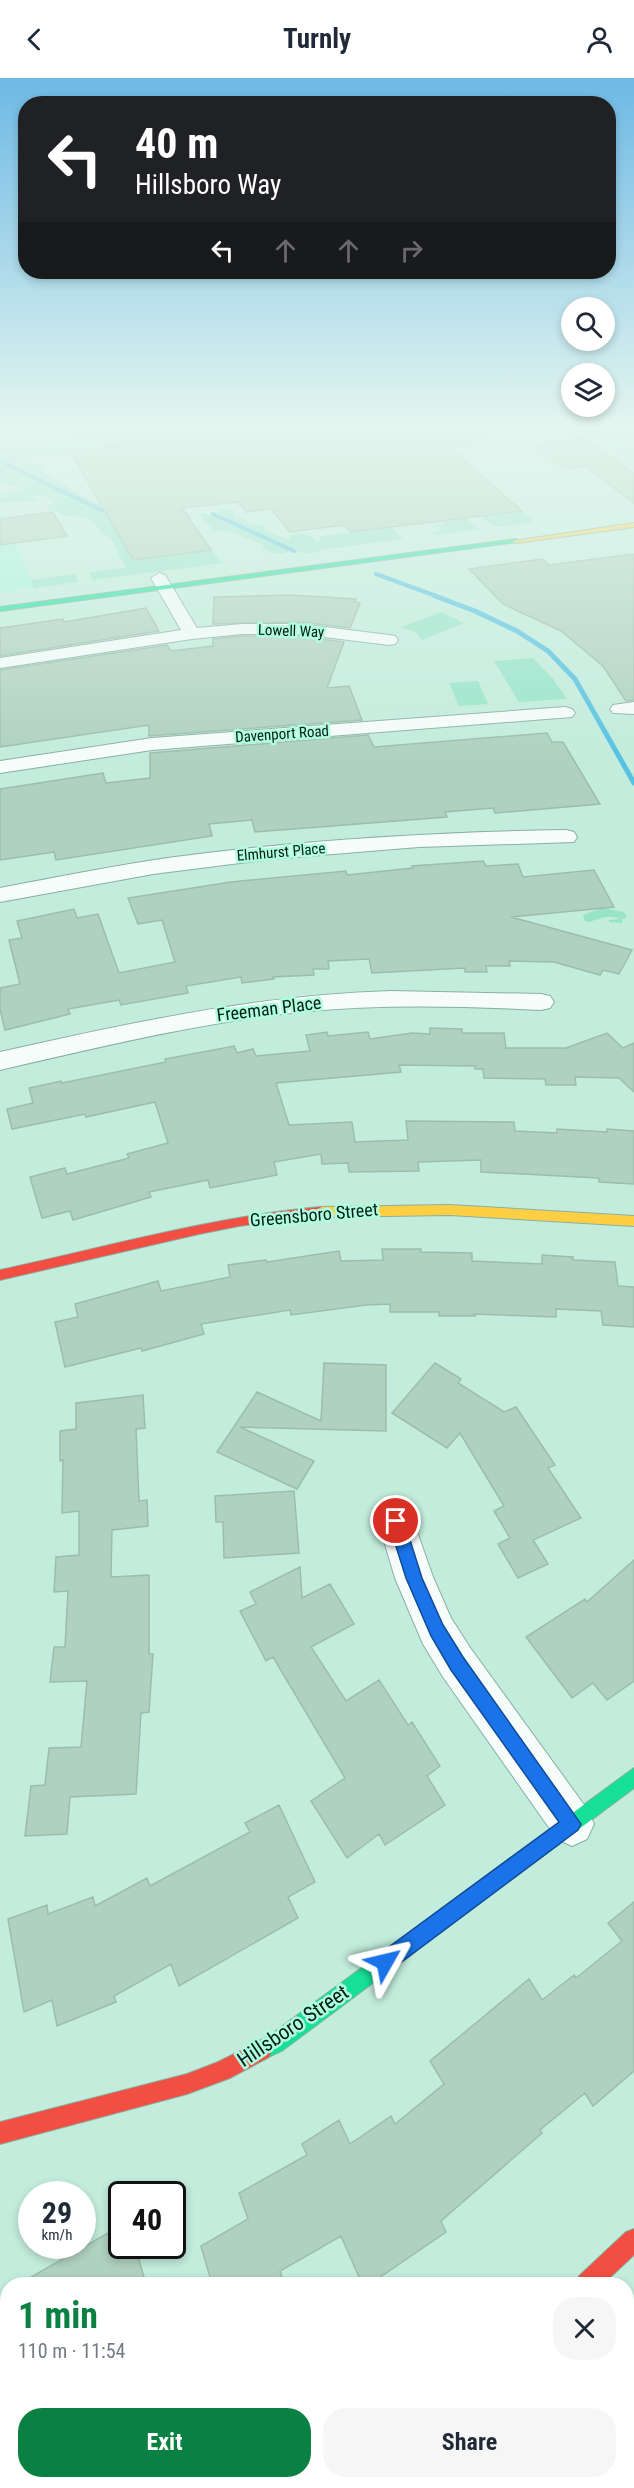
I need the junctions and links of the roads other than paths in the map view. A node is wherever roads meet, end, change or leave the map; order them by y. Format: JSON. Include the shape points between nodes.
{"nodes":[{"id":1,"x":476,"y":537,"type":"edge"},
{"id":2,"x":531,"y":537,"type":"edge"},
{"id":3,"x":162,"y":582,"type":"junction"},
{"id":4,"x":0,"y":598,"type":"edge"},
{"id":5,"x":0,"y":609,"type":"edge"},
{"id":6,"x":192,"y":634,"type":"junction"},
{"id":7,"x":388,"y":640,"type":"dead end"},
{"id":8,"x":0,"y":663,"type":"edge"},
{"id":9,"x":565,"y":713,"type":"dead end"},
{"id":10,"x":0,"y":767,"type":"edge"},
{"id":11,"x":566,"y":837,"type":"dead end"},
{"id":12,"x":0,"y":895,"type":"edge"},
{"id":13,"x":541,"y":1002,"type":"dead end"},
{"id":14,"x":0,"y":1060,"type":"edge"},
{"id":15,"x":634,"y":1221,"type":"edge"},
{"id":16,"x":0,"y":1275,"type":"edge"},
{"id":17,"x":396,"y":1521,"type":"dead end"},
{"id":18,"x":634,"y":1777,"type":"edge"},
{"id":19,"x":572,"y":1824,"type":"junction"},
{"id":20,"x":0,"y":2133,"type":"edge"},
{"id":21,"x":634,"y":2240,"type":"edge"},
{"id":22,"x":594,"y":2277,"type":"edge"}],
"edges":[{"from":1,"to":3,"type":"main road"},
{"from":2,"to":3,"type":"main road"},
{"from":3,"to":4,"type":"main road"},
{"from":3,"to":5,"type":"main road"},
{"from":3,"to":6,"type":"street"},
{"from":6,"to":7,"type":"street","name":"Lowell Way","via":[[282,629]]},
{"from":6,"to":8,"type":"street","name":"Lowell Way"},
{"from":9,"to":10,"type":"street","name":"Davenport Road","via":[[164,743]]},
{"from":11,"to":12,"type":"street","name":"Elmhurst Place","via":[[465,839],[235,856]]},
{"from":13,"to":14,"type":"street","name":"Freeman Place","via":[[419,998],[298,1004],[190,1020]]},
{"from":15,"to":16,"type":"main road","name":"Greensboro Street","via":[[447,1209],[322,1212],[266,1217],[181,1233]]},
{"from":17,"to":19,"type":"street","via":[[414,1578],[437,1630],[457,1664]]},
{"from":18,"to":19,"type":"main road","name":"Hillsboro Street"},
{"from":19,"to":20,"type":"main road","name":"Hillsboro Street","via":[[254,2056],[188,2084]]},
{"from":21,"to":22,"type":"main road"}]}
